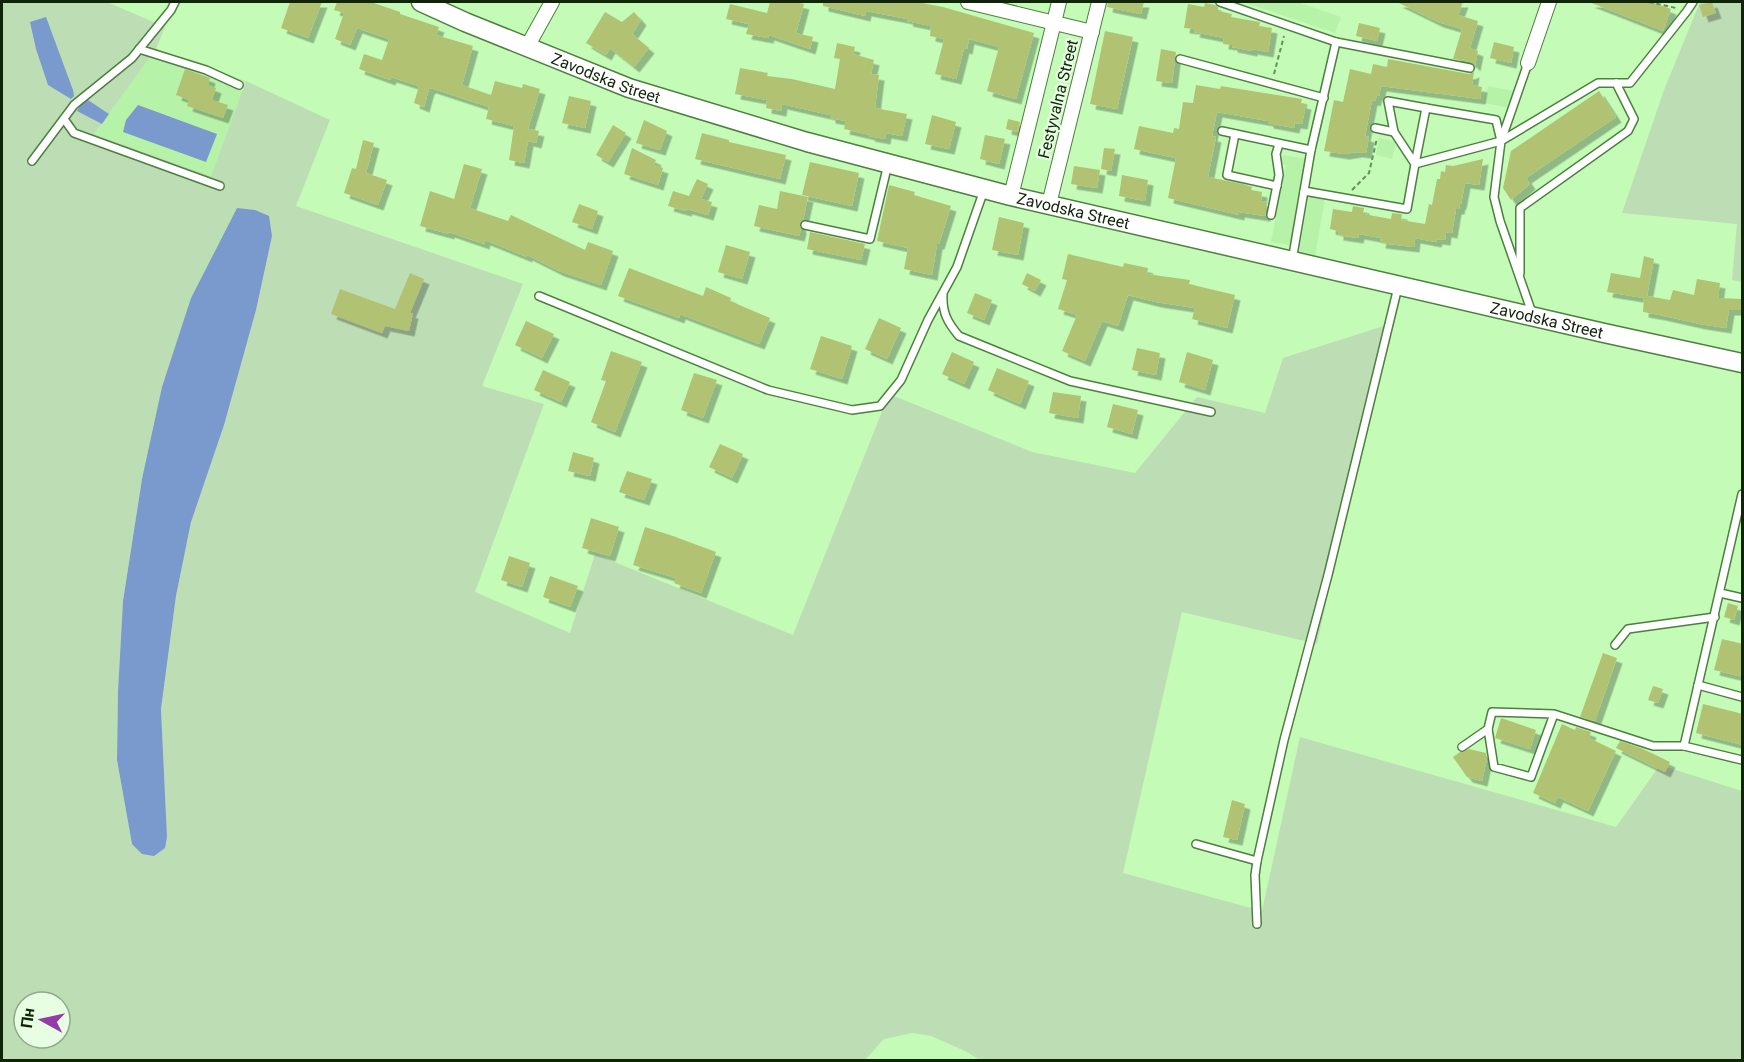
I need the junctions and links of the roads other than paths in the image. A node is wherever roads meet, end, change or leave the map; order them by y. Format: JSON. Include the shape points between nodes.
{"nodes":[{"id":1,"x":175,"y":2,"type":"edge"},
{"id":2,"x":421,"y":2,"type":"edge"},
{"id":3,"x":552,"y":2,"type":"edge"},
{"id":4,"x":968,"y":2,"type":"edge"},
{"id":5,"x":1059,"y":2,"type":"edge"},
{"id":6,"x":1099,"y":2,"type":"edge"},
{"id":7,"x":1220,"y":2,"type":"edge"},
{"id":8,"x":1549,"y":2,"type":"edge"},
{"id":9,"x":1693,"y":2,"type":"edge"},
{"id":10,"x":1054,"y":23,"type":"junction"},
{"id":11,"x":1092,"y":32,"type":"junction"},
{"id":12,"x":1336,"y":42,"type":"junction"},
{"id":13,"x":527,"y":47,"type":"junction"},
{"id":14,"x":139,"y":49,"type":"junction"},
{"id":15,"x":1180,"y":59,"type":"dead end"},
{"id":16,"x":1528,"y":63,"type":"joint"},
{"id":17,"x":1470,"y":68,"type":"dead end"},
{"id":18,"x":1616,"y":83,"type":"junction"},
{"id":19,"x":240,"y":85,"type":"dead end"},
{"id":20,"x":1324,"y":98,"type":"junction"},
{"id":21,"x":1426,"y":108,"type":"junction"},
{"id":22,"x":64,"y":119,"type":"junction"},
{"id":23,"x":1377,"y":128,"type":"road end"},
{"id":24,"x":1222,"y":131,"type":"dead end"},
{"id":25,"x":1394,"y":132,"type":"junction"},
{"id":26,"x":1235,"y":134,"type":"junction"},
{"id":27,"x":1502,"y":141,"type":"junction"},
{"id":28,"x":1279,"y":144,"type":"junction"},
{"id":29,"x":1311,"y":150,"type":"junction"},
{"id":30,"x":32,"y":161,"type":"dead end"},
{"id":31,"x":888,"y":164,"type":"junction"},
{"id":32,"x":1414,"y":164,"type":"junction"},
{"id":33,"x":220,"y":186,"type":"dead end"},
{"id":34,"x":1276,"y":186,"type":"junction"},
{"id":35,"x":984,"y":190,"type":"junction"},
{"id":36,"x":1304,"y":191,"type":"junction"},
{"id":37,"x":1011,"y":196,"type":"junction"},
{"id":38,"x":1049,"y":204,"type":"junction"},
{"id":39,"x":1272,"y":215,"type":"dead end"},
{"id":40,"x":806,"y":225,"type":"dead end"},
{"id":41,"x":1292,"y":261,"type":"junction"},
{"id":42,"x":1520,"y":278,"type":"junction"},
{"id":43,"x":946,"y":286,"type":"junction"},
{"id":44,"x":1399,"y":286,"type":"junction"},
{"id":45,"x":539,"y":296,"type":"dead end"},
{"id":46,"x":1533,"y":317,"type":"junction"},
{"id":47,"x":1743,"y":363,"type":"edge"},
{"id":48,"x":1211,"y":412,"type":"dead end"},
{"id":49,"x":1743,"y":494,"type":"edge"},
{"id":50,"x":1720,"y":593,"type":"junction"},
{"id":51,"x":1743,"y":598,"type":"edge"},
{"id":52,"x":1714,"y":617,"type":"junction"},
{"id":53,"x":1615,"y":645,"type":"dead end"},
{"id":54,"x":1698,"y":685,"type":"junction"},
{"id":55,"x":1743,"y":697,"type":"edge"},
{"id":56,"x":1554,"y":714,"type":"junction"},
{"id":57,"x":1488,"y":729,"type":"junction"},
{"id":58,"x":1684,"y":746,"type":"junction"},
{"id":59,"x":1462,"y":747,"type":"dead end"},
{"id":60,"x":1743,"y":760,"type":"edge"},
{"id":61,"x":1196,"y":844,"type":"dead end"},
{"id":62,"x":1257,"y":861,"type":"junction"},
{"id":63,"x":1257,"y":924,"type":"dead end"}],
"edges":[{"from":1,"to":14,"type":"lane"},
{"from":2,"to":13,"type":"main road","name":"Zavodska Street"},
{"from":3,"to":13,"type":"street"},
{"from":4,"to":10,"type":"street"},
{"from":5,"to":10,"type":"street","name":"Festyvalna Street"},
{"from":6,"to":11,"type":"street","name":"Festyvalna Street"},
{"from":7,"to":12,"type":"lane"},
{"from":8,"to":16,"type":"street"},
{"from":9,"to":18,"type":"lane","via":[[1630,83]]},
{"from":10,"to":11,"type":"street"},
{"from":10,"to":37,"type":"street","name":"Festyvalna Street"},
{"from":11,"to":38,"type":"street","name":"Festyvalna Street"},
{"from":12,"to":17,"type":"lane"},
{"from":12,"to":20,"type":"lane"},
{"from":13,"to":31,"type":"main road","name":"Zavodska Street","via":[[629,88]]},
{"from":14,"to":19,"type":"lane"},
{"from":14,"to":22,"type":"lane","via":[[74,105]]},
{"from":15,"to":20,"type":"lane"},
{"from":16,"to":27,"type":"lane"},
{"from":18,"to":27,"type":"lane","via":[[1598,83]]},
{"from":18,"to":42,"type":"lane","via":[[1634,119],[1628,131],[1520,208]]},
{"from":20,"to":29,"type":"lane"},
{"from":21,"to":25,"type":"lane","via":[[1388,101]]},
{"from":21,"to":27,"type":"lane","via":[[1496,120]]},
{"from":21,"to":32,"type":"lane"},
{"from":22,"to":30,"type":"lane"},
{"from":22,"to":33,"type":"lane","via":[[74,133]]},
{"from":23,"to":25,"type":"lane"},
{"from":24,"to":26,"type":"lane"},
{"from":25,"to":32,"type":"lane"},
{"from":26,"to":28,"type":"lane"},
{"from":26,"to":34,"type":"lane","via":[[1227,175]]},
{"from":27,"to":32,"type":"lane"},
{"from":27,"to":42,"type":"lane","via":[[1494,197]]},
{"from":28,"to":29,"type":"lane"},
{"from":28,"to":34,"type":"lane"},
{"from":29,"to":36,"type":"lane"},
{"from":31,"to":35,"type":"main road","name":"Zavodska Street"},
{"from":31,"to":40,"type":"lane","via":[[870,238]]},
{"from":32,"to":36,"type":"lane","via":[[1407,209]]},
{"from":34,"to":39,"type":"lane"},
{"from":35,"to":37,"type":"main road","name":"Zavodska Street"},
{"from":35,"to":43,"type":"lane","via":[[957,267]]},
{"from":36,"to":41,"type":"lane"},
{"from":37,"to":38,"type":"main road","name":"Zavodska Street"},
{"from":38,"to":41,"type":"main road","name":"Zavodska Street"},
{"from":41,"to":44,"type":"main road","name":"Zavodska Street"},
{"from":42,"to":46,"type":"lane"},
{"from":43,"to":45,"type":"lane","via":[[901,380],[880,405],[852,410],[768,390]]},
{"from":43,"to":48,"type":"lane","via":[[943,306],[947,322],[959,336],[1070,381]]},
{"from":44,"to":46,"type":"main road","name":"Zavodska Street"},
{"from":44,"to":62,"type":"lane"},
{"from":46,"to":47,"type":"main road","name":"Zavodska Street"},
{"from":49,"to":50,"type":"lane"},
{"from":50,"to":51,"type":"lane"},
{"from":50,"to":52,"type":"lane"},
{"from":52,"to":53,"type":"lane","via":[[1628,628]]},
{"from":52,"to":54,"type":"lane"},
{"from":54,"to":55,"type":"lane"},
{"from":54,"to":58,"type":"lane"},
{"from":56,"to":57,"type":"lane","via":[[1492,712]]},
{"from":56,"to":57,"type":"lane","via":[[1531,777],[1494,767]]},
{"from":56,"to":58,"type":"lane","via":[[1653,746]]},
{"from":57,"to":59,"type":"lane"},
{"from":58,"to":60,"type":"lane"},
{"from":61,"to":62,"type":"lane"},
{"from":62,"to":63,"type":"lane"}]}
